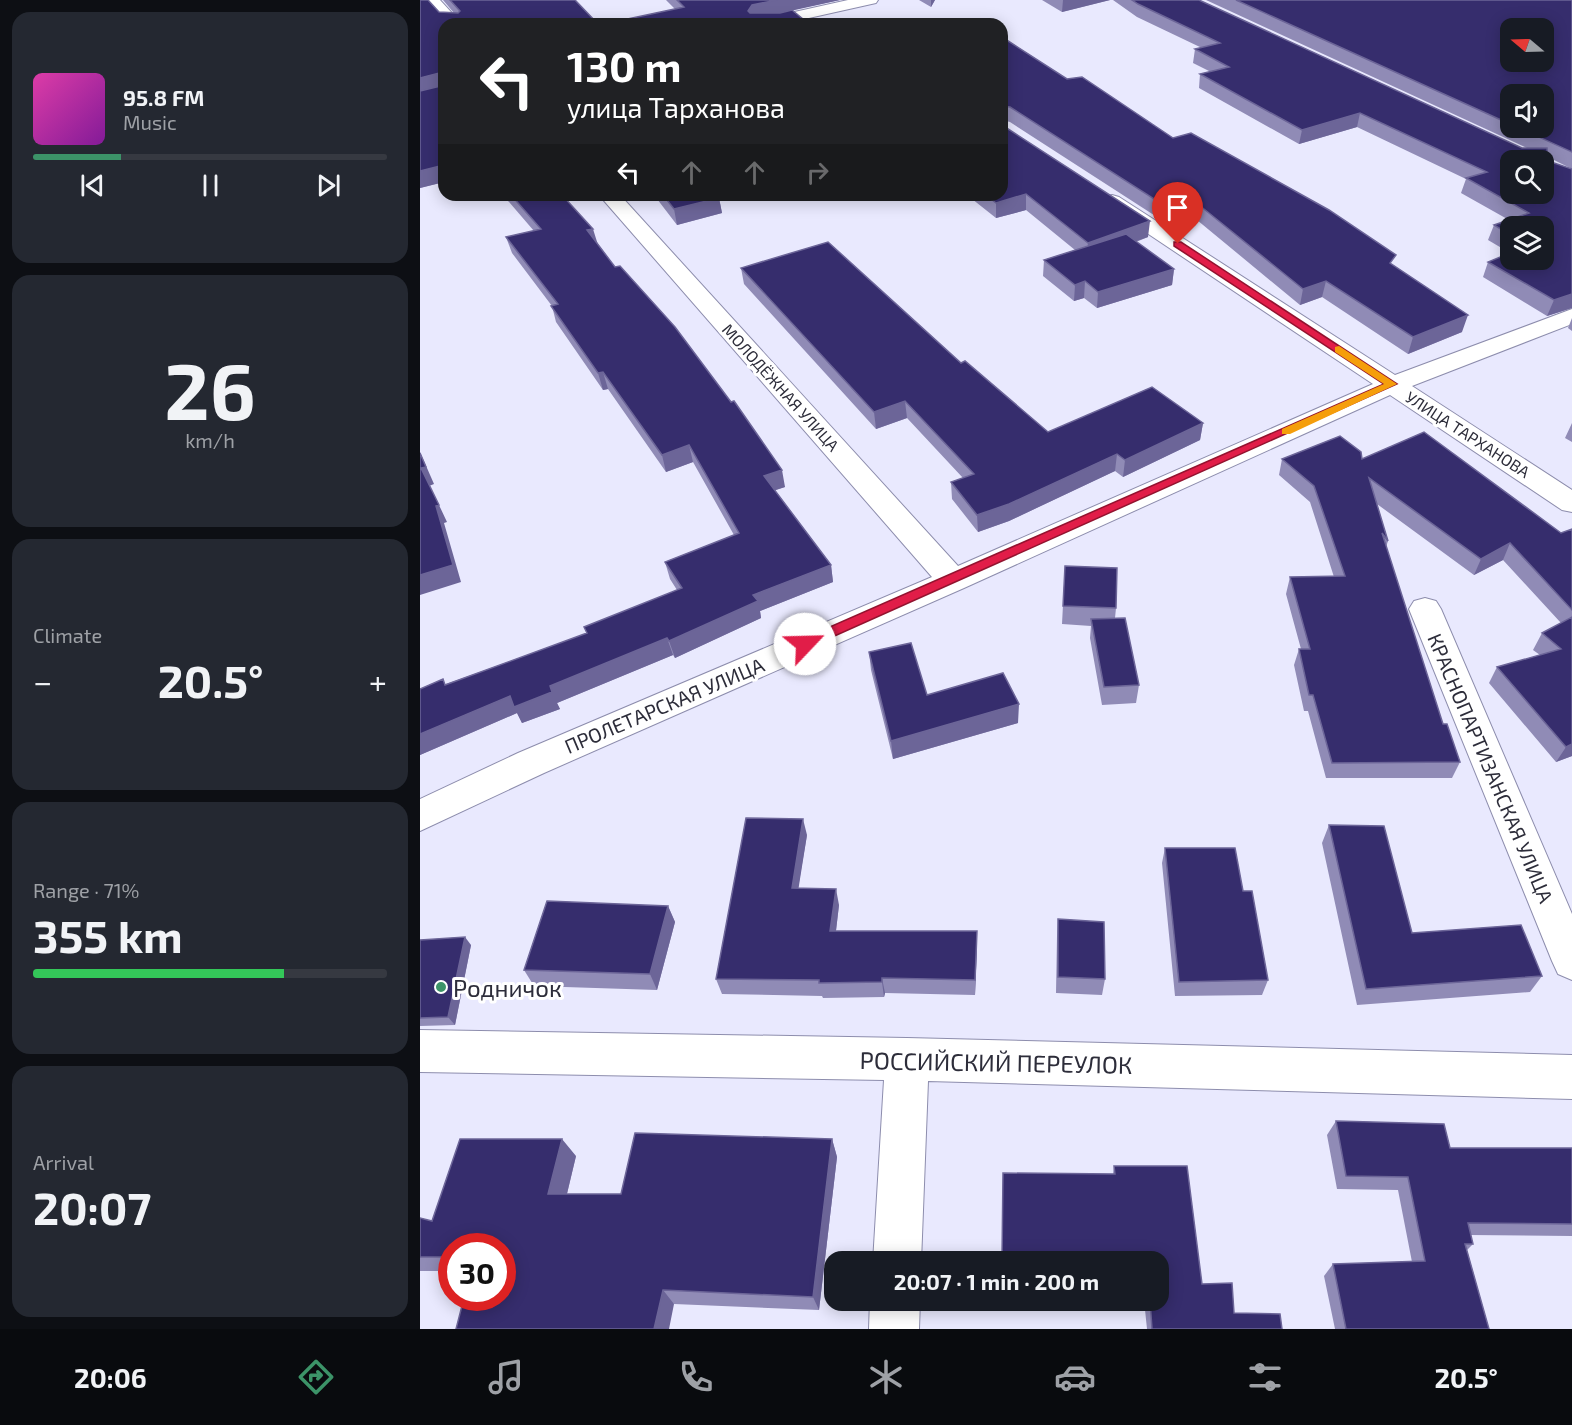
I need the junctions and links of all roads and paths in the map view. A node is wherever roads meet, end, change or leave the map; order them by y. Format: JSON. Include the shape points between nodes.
{"nodes":[{"id":1,"x":431,"y":0,"type":"edge"},
{"id":2,"x":806,"y":0,"type":"edge"},
{"id":3,"x":870,"y":0,"type":"edge"},
{"id":4,"x":821,"y":10,"type":"junction"},
{"id":5,"x":448,"y":18,"type":"edge"},
{"id":6,"x":786,"y":18,"type":"edge"},
{"id":7,"x":834,"y":18,"type":"edge"},
{"id":8,"x":1092,"y":188,"type":"edge"},
{"id":9,"x":614,"y":201,"type":"edge"},
{"id":10,"x":1572,"y":316,"type":"edge"},
{"id":11,"x":1392,"y":384,"type":"junction"},
{"id":12,"x":1572,"y":503,"type":"edge"},
{"id":13,"x":953,"y":580,"type":"junction"},
{"id":14,"x":1425,"y":609,"type":"dead end"},
{"id":15,"x":420,"y":816,"type":"edge"},
{"id":16,"x":1572,"y":961,"type":"edge"},
{"id":17,"x":420,"y":1051,"type":"edge"},
{"id":18,"x":907,"y":1059,"type":"junction"},
{"id":19,"x":1572,"y":1077,"type":"edge"},
{"id":20,"x":898,"y":1251,"type":"edge"},
{"id":21,"x":895,"y":1311,"type":"edge"},
{"id":22,"x":894,"y":1329,"type":"edge"}],
"edges":[{"from":1,"to":5,"type":"street"},
{"from":2,"to":4,"type":"street"},
{"from":3,"to":4,"type":"street"},
{"from":4,"to":6,"type":"street"},
{"from":4,"to":7,"type":"street"},
{"from":8,"to":11,"type":"street","name":"УЛИЦА ТАРХАНОВА"},
{"from":9,"to":13,"type":"street","name":"МОЛОДЁЖНАЯ УЛИЦА"},
{"from":10,"to":11,"type":"street","name":"ПРОЛЕТАРСКАЯ УЛИЦА"},
{"from":11,"to":12,"type":"street","name":"УЛИЦА ТАРХАНОВА"},
{"from":11,"to":13,"type":"street","name":"ПРОЛЕТАРСКАЯ УЛИЦА"},
{"from":13,"to":15,"type":"street","name":"ПРОЛЕТАРСКАЯ УЛИЦА","via":[[542,758]]},
{"from":14,"to":16,"type":"street","name":"КРАСНОПАРТИЗАНСКАЯ УЛИЦА"},
{"from":17,"to":18,"type":"street","name":"РОССИЙСКИЙ ПЕРЕУЛОК"},
{"from":18,"to":19,"type":"street","name":"РОССИЙСКИЙ ПЕРЕУЛОК"},
{"from":18,"to":20,"type":"street"},
{"from":21,"to":22,"type":"street"}]}
